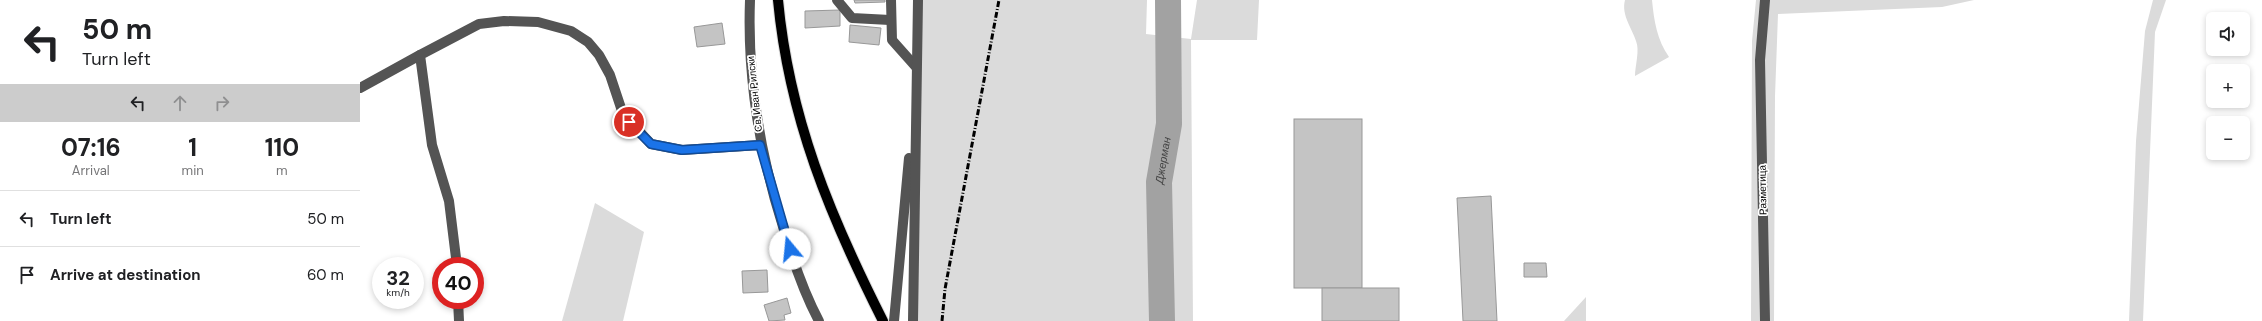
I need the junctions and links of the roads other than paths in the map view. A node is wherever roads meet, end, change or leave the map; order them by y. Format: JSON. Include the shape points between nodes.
{"nodes":[{"id":1,"x":750,"y":0,"type":"edge"},
{"id":2,"x":837,"y":0,"type":"edge"},
{"id":3,"x":891,"y":0,"type":"edge"},
{"id":4,"x":918,"y":0,"type":"edge"},
{"id":5,"x":1765,"y":0,"type":"edge"},
{"id":6,"x":777,"y":3,"type":"edge"},
{"id":7,"x":890,"y":20,"type":"junction"},
{"id":8,"x":420,"y":55,"type":"junction"},
{"id":9,"x":916,"y":67,"type":"junction"},
{"id":10,"x":360,"y":88,"type":"edge"},
{"id":11,"x":915,"y":96,"type":"junction"},
{"id":12,"x":760,"y":145,"type":"junction"},
{"id":13,"x":455,"y":257,"type":"edge"},
{"id":14,"x":458,"y":309,"type":"edge"},
{"id":15,"x":459,"y":321,"type":"edge"},
{"id":16,"x":819,"y":321,"type":"edge"},
{"id":17,"x":883,"y":321,"type":"edge"},
{"id":18,"x":894,"y":321,"type":"edge"},
{"id":19,"x":914,"y":321,"type":"edge"},
{"id":20,"x":1765,"y":321,"type":"edge"}],
"edges":[{"from":1,"to":12,"type":"street","name":"Св. Иван Рилски","via":[[750,68]]},
{"from":2,"to":7,"type":"street","via":[[852,18]]},
{"from":3,"to":7,"type":"street"},
{"from":4,"to":9,"type":"street"},
{"from":5,"to":20,"type":"street","name":"Разметица","via":[[1760,60]]},
{"from":6,"to":17,"type":"main road","via":[[783,45],[804,138],[848,251]]},
{"from":7,"to":9,"type":"street","via":[[892,40]]},
{"from":8,"to":10,"type":"street"},
{"from":8,"to":12,"type":"street","via":[[479,24],[504,21],[538,22],[570,31],[588,42],[610,75],[623,114],[651,144],[682,150]]},
{"from":8,"to":13,"type":"street","via":[[432,145],[449,201]]},
{"from":9,"to":11,"type":"street"},
{"from":11,"to":18,"type":"street"},
{"from":11,"to":19,"type":"street"},
{"from":12,"to":16,"type":"street","name":"Св. Иван Рилски","via":[[790,249]]},
{"from":14,"to":15,"type":"street"}]}
